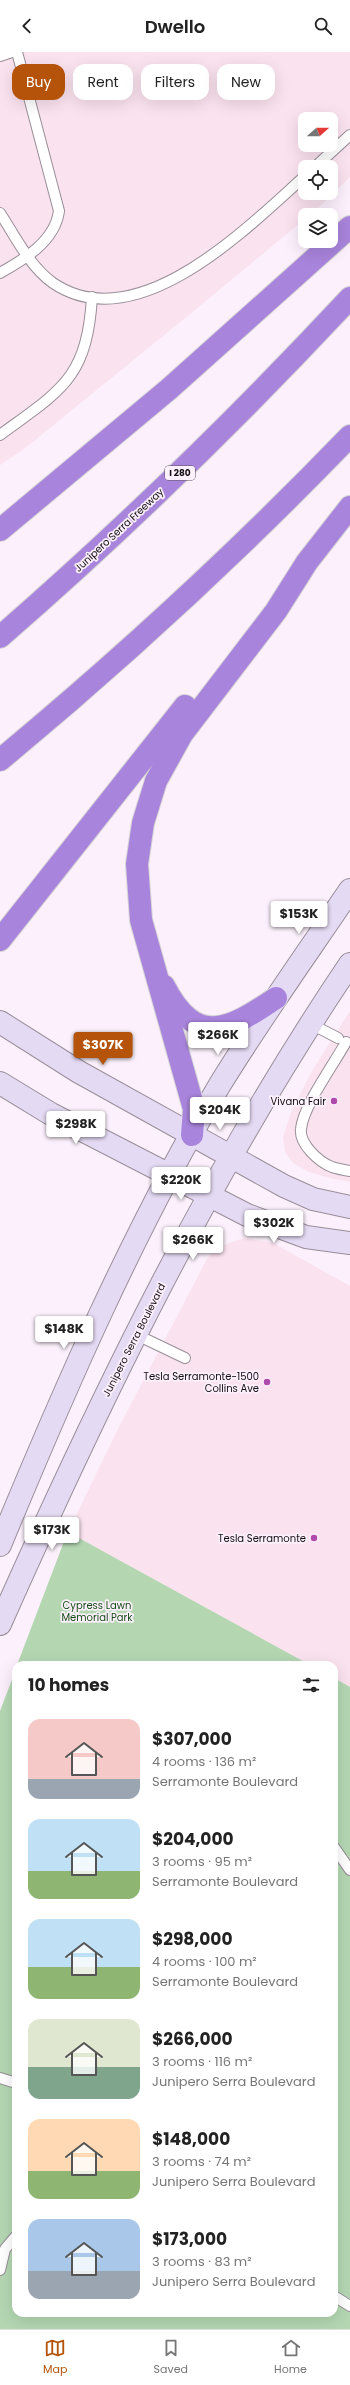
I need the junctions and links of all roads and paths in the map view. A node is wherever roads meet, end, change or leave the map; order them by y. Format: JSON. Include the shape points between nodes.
{"nodes":[{"id":1,"x":12,"y":52,"type":"edge"},
{"id":2,"x":17,"y":52,"type":"edge"},
{"id":3,"x":0,"y":56,"type":"edge"},
{"id":4,"x":350,"y":135,"type":"edge"},
{"id":5,"x":323,"y":160,"type":"edge"},
{"id":6,"x":298,"y":182,"type":"edge"},
{"id":7,"x":0,"y":213,"type":"edge"},
{"id":8,"x":350,"y":227,"type":"edge"},
{"id":9,"x":28,"y":255,"type":"junction"},
{"id":10,"x":0,"y":272,"type":"edge"},
{"id":11,"x":92,"y":298,"type":"junction"},
{"id":12,"x":350,"y":298,"type":"edge"},
{"id":13,"x":0,"y":435,"type":"edge"},
{"id":14,"x":350,"y":436,"type":"edge"},
{"id":15,"x":350,"y":507,"type":"edge"},
{"id":16,"x":0,"y":530,"type":"edge"},
{"id":17,"x":307,"y":562,"type":"junction"},
{"id":18,"x":0,"y":636,"type":"edge"},
{"id":19,"x":0,"y":760,"type":"edge"},
{"id":20,"x":350,"y":890,"type":"edge"},
{"id":21,"x":145,"y":938,"type":"junction"},
{"id":22,"x":0,"y":940,"type":"edge"},
{"id":23,"x":350,"y":964,"type":"edge"},
{"id":24,"x":276,"y":998,"type":"junction"},
{"id":25,"x":0,"y":1022,"type":"edge"},
{"id":26,"x":311,"y":1024,"type":"junction"},
{"id":27,"x":0,"y":1083,"type":"edge"},
{"id":28,"x":192,"y":1135,"type":"junction"},
{"id":29,"x":231,"y":1156,"type":"junction"},
{"id":30,"x":350,"y":1171,"type":"edge"},
{"id":31,"x":169,"y":1175,"type":"junction"},
{"id":32,"x":209,"y":1196,"type":"junction"},
{"id":33,"x":350,"y":1207,"type":"edge"},
{"id":34,"x":306,"y":1237,"type":"junction"},
{"id":35,"x":350,"y":1243,"type":"edge"},
{"id":36,"x":350,"y":1258,"type":"edge"},
{"id":37,"x":137,"y":1335,"type":"junction"},
{"id":38,"x":184,"y":1358,"type":"dead end"},
{"id":39,"x":0,"y":1545,"type":"edge"},
{"id":40,"x":0,"y":1624,"type":"edge"},
{"id":41,"x":338,"y":1853,"type":"edge"},
{"id":42,"x":350,"y":1870,"type":"edge"},
{"id":43,"x":0,"y":2078,"type":"edge"},
{"id":44,"x":12,"y":2082,"type":"edge"},
{"id":45,"x":12,"y":2239,"type":"edge"},
{"id":46,"x":2,"y":2248,"type":"edge"},
{"id":47,"x":0,"y":2270,"type":"edge"},
{"id":48,"x":338,"y":2298,"type":"edge"},
{"id":49,"x":350,"y":2306,"type":"edge"}],
"edges":[{"from":1,"to":3,"type":"lane"},
{"from":2,"to":9,"type":"lane","via":[[59,211],[58,222],[52,232]]},
{"from":4,"to":5,"type":"lane"},
{"from":6,"to":11,"type":"lane","via":[[245,230],[187,272],[145,292],[111,298]]},
{"from":7,"to":9,"type":"lane"},
{"from":8,"to":16,"type":"highway","via":[[170,389]]},
{"from":9,"to":10,"type":"lane"},
{"from":9,"to":11,"type":"lane","via":[[52,282],[68,291]]},
{"from":11,"to":13,"type":"lane","via":[[89,331],[74,373],[51,398]]},
{"from":12,"to":18,"type":"highway","name":"Junipero Serra Freeway","number":"I 280","via":[[182,472],[120,531]]},
{"from":14,"to":19,"type":"highway","via":[[182,602]]},
{"from":15,"to":17,"type":"highway"},
{"from":17,"to":21,"type":"highway","via":[[276,611],[182,734],[156,781],[143,823],[137,864],[138,902]]},
{"from":17,"to":22,"type":"highway","via":[[267,604]]},
{"from":20,"to":24,"type":"main road"},
{"from":21,"to":24,"type":"highway","via":[[170,997],[198,1024],[213,1028],[231,1025]]},
{"from":21,"to":28,"type":"highway","via":[[194,1109]]},
{"from":23,"to":26,"type":"main road","name":"Junipero Serra Boulevard"},
{"from":24,"to":28,"type":"main road","via":[[243,1047]]},
{"from":25,"to":28,"type":"main road","via":[[79,1072]]},
{"from":26,"to":29,"type":"main road","name":"Junipero Serra Boulevard"},
{"from":26,"to":30,"type":"lane","via":[[342,1040],[304,1114],[300,1130],[305,1143],[315,1156],[331,1167]]},
{"from":27,"to":31,"type":"main road","via":[[51,1114]]},
{"from":28,"to":29,"type":"main road"},
{"from":28,"to":31,"type":"main road"},
{"from":29,"to":32,"type":"main road","name":"Junipero Serra Boulevard"},
{"from":29,"to":33,"type":"main road","via":[[298,1193],[320,1201]]},
{"from":31,"to":32,"type":"main road"},
{"from":31,"to":39,"type":"main road","via":[[90,1332]]},
{"from":32,"to":34,"type":"main road","via":[[255,1219]]},
{"from":32,"to":37,"type":"main road","name":"Junipero Serra Boulevard"},
{"from":34,"to":35,"type":"main road"},
{"from":34,"to":36,"type":"main road"},
{"from":37,"to":38,"type":"lane"},
{"from":37,"to":40,"type":"main road","name":"Junipero Serra Boulevard","via":[[72,1463]]},
{"from":41,"to":42,"type":"lane"},
{"from":43,"to":44,"type":"lane"},
{"from":45,"to":46,"type":"lane"},
{"from":46,"to":47,"type":"lane"},
{"from":48,"to":49,"type":"lane"}]}
